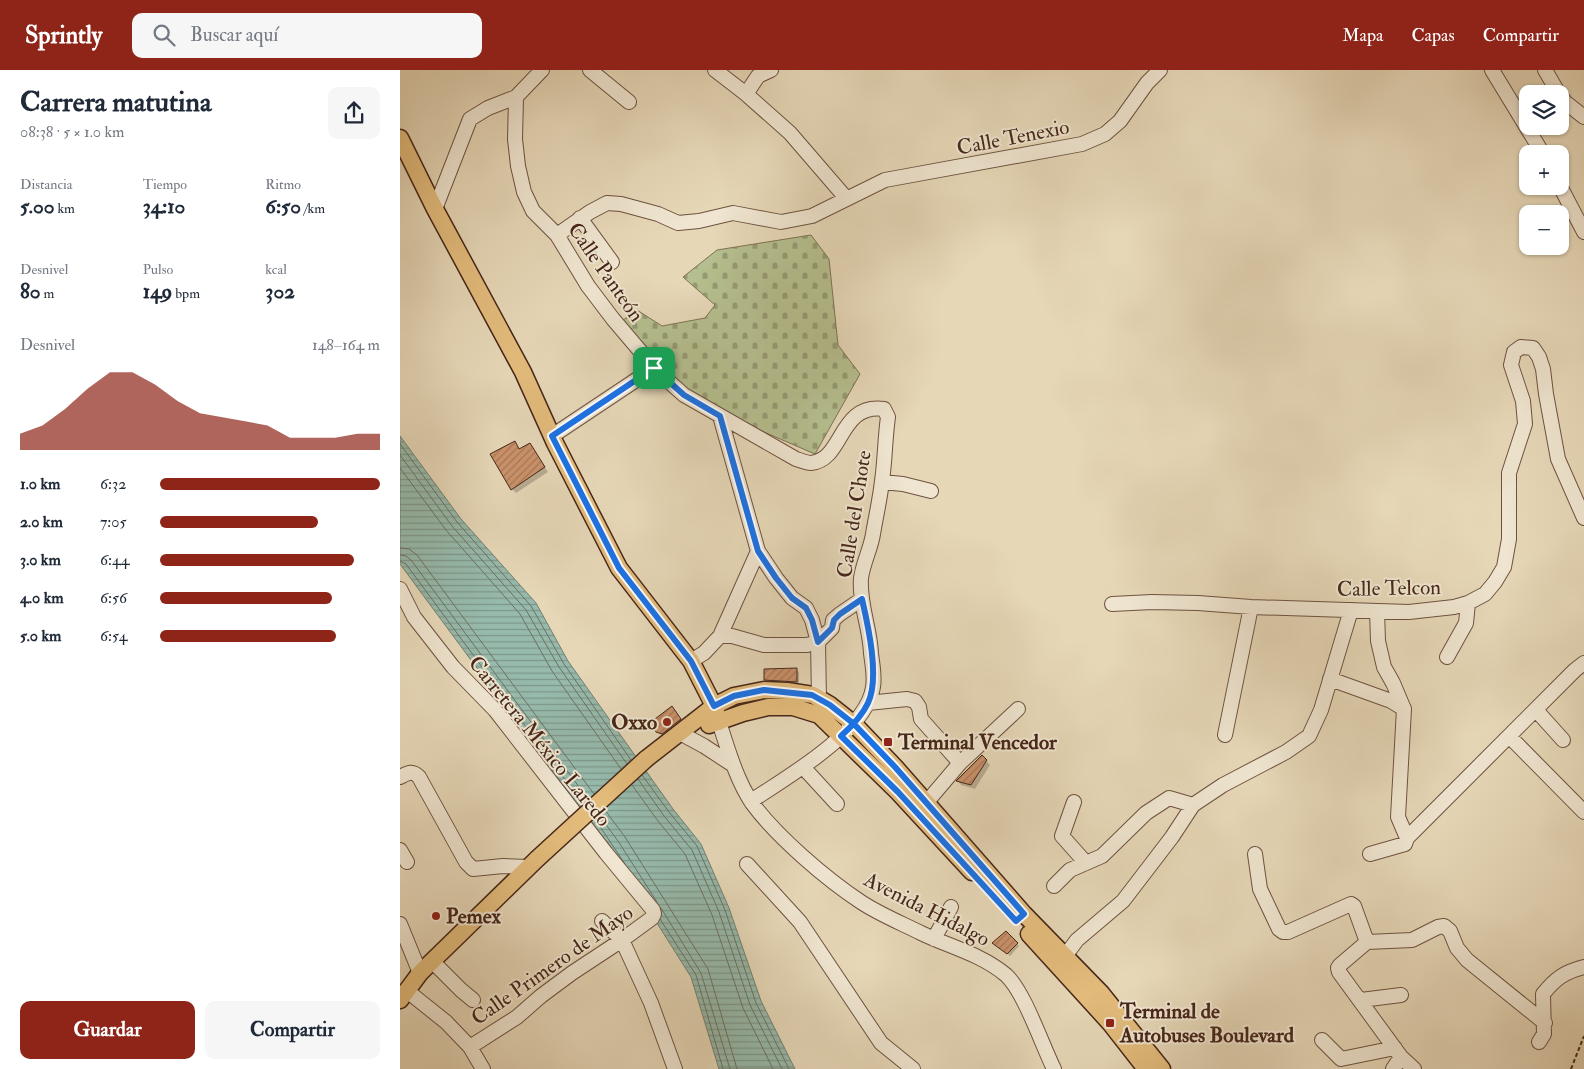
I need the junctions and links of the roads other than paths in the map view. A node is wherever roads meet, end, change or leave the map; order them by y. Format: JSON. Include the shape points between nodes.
{"nodes":[{"id":1,"x":542,"y":70,"type":"edge"},
{"id":2,"x":590,"y":70,"type":"edge"},
{"id":3,"x":716,"y":70,"type":"edge"},
{"id":4,"x":771,"y":70,"type":"edge"},
{"id":5,"x":1160,"y":70,"type":"edge"},
{"id":6,"x":1492,"y":70,"type":"edge"},
{"id":7,"x":1545,"y":70,"type":"edge"},
{"id":8,"x":1554,"y":85,"type":"edge"},
{"id":9,"x":746,"y":94,"type":"junction"},
{"id":10,"x":516,"y":97,"type":"junction"},
{"id":11,"x":629,"y":102,"type":"dead end"},
{"id":12,"x":1569,"y":105,"type":"edge"},
{"id":13,"x":1584,"y":117,"type":"edge"},
{"id":14,"x":400,"y":138,"type":"edge"},
{"id":15,"x":1538,"y":145,"type":"edge"},
{"id":16,"x":1565,"y":195,"type":"edge"},
{"id":17,"x":846,"y":198,"type":"junction"},
{"id":18,"x":435,"y":209,"type":"junction"},
{"id":19,"x":580,"y":218,"type":"junction"},
{"id":20,"x":1584,"y":232,"type":"edge"},
{"id":21,"x":557,"y":235,"type":"junction"},
{"id":22,"x":612,"y":262,"type":"dead end"},
{"id":23,"x":654,"y":368,"type":"junction"},
{"id":24,"x":884,"y":408,"type":"joint"},
{"id":25,"x":720,"y":416,"type":"junction"},
{"id":26,"x":552,"y":436,"type":"junction"},
{"id":27,"x":882,"y":482,"type":"junction"},
{"id":28,"x":931,"y":491,"type":"dead end"},
{"id":29,"x":1584,"y":518,"type":"edge"},
{"id":30,"x":758,"y":551,"type":"junction"},
{"id":31,"x":400,"y":589,"type":"edge"},
{"id":32,"x":862,"y":599,"type":"junction"},
{"id":33,"x":1468,"y":603,"type":"junction"},
{"id":34,"x":1112,"y":604,"type":"dead end"},
{"id":35,"x":1251,"y":607,"type":"junction"},
{"id":36,"x":1351,"y":610,"type":"junction"},
{"id":37,"x":1377,"y":611,"type":"junction"},
{"id":38,"x":720,"y":636,"type":"junction"},
{"id":39,"x":818,"y":642,"type":"junction"},
{"id":40,"x":1447,"y":657,"type":"dead end"},
{"id":41,"x":691,"y":661,"type":"junction"},
{"id":42,"x":1584,"y":663,"type":"edge"},
{"id":43,"x":1330,"y":679,"type":"junction"},
{"id":44,"x":819,"y":699,"type":"junction"},
{"id":45,"x":868,"y":703,"type":"junction"},
{"id":46,"x":714,"y":706,"type":"junction"},
{"id":47,"x":1018,"y":709,"type":"dead end"},
{"id":48,"x":1404,"y":709,"type":"junction"},
{"id":49,"x":1536,"y":710,"type":"junction"},
{"id":50,"x":719,"y":722,"type":"junction"},
{"id":51,"x":854,"y":724,"type":"junction"},
{"id":52,"x":681,"y":732,"type":"junction"},
{"id":53,"x":841,"y":736,"type":"junction"},
{"id":54,"x":1225,"y":736,"type":"dead end"},
{"id":55,"x":1508,"y":736,"type":"junction"},
{"id":56,"x":1563,"y":740,"type":"dead end"},
{"id":57,"x":960,"y":763,"type":"junction"},
{"id":58,"x":733,"y":765,"type":"junction"},
{"id":59,"x":803,"y":767,"type":"junction"},
{"id":60,"x":400,"y":777,"type":"edge"},
{"id":61,"x":751,"y":802,"type":"junction"},
{"id":62,"x":1074,"y":802,"type":"dead end"},
{"id":63,"x":926,"y":803,"type":"junction"},
{"id":64,"x":838,"y":804,"type":"dead end"},
{"id":65,"x":1193,"y":805,"type":"junction"},
{"id":66,"x":1584,"y":812,"type":"edge"},
{"id":67,"x":1407,"y":838,"type":"junction"},
{"id":68,"x":1255,"y":854,"type":"dead end"},
{"id":69,"x":1370,"y":854,"type":"dead end"},
{"id":70,"x":533,"y":863,"type":"junction"},
{"id":71,"x":1086,"y":863,"type":"junction"},
{"id":72,"x":747,"y":864,"type":"dead end"},
{"id":73,"x":1054,"y":886,"type":"dead end"},
{"id":74,"x":950,"y":907,"type":"dead end"},
{"id":75,"x":654,"y":914,"type":"joint"},
{"id":76,"x":1020,"y":917,"type":"junction"},
{"id":77,"x":602,"y":921,"type":"dead end"},
{"id":78,"x":400,"y":924,"type":"edge"},
{"id":79,"x":934,"y":939,"type":"junction"},
{"id":80,"x":622,"y":940,"type":"junction"},
{"id":81,"x":1367,"y":942,"type":"junction"},
{"id":82,"x":1065,"y":956,"type":"junction"},
{"id":83,"x":432,"y":961,"type":"junction"},
{"id":84,"x":1584,"y":967,"type":"edge"},
{"id":85,"x":420,"y":973,"type":"junction"},
{"id":86,"x":403,"y":995,"type":"edge"},
{"id":87,"x":1401,"y":995,"type":"dead end"},
{"id":88,"x":472,"y":1000,"type":"dead end"},
{"id":89,"x":1361,"y":1000,"type":"junction"},
{"id":90,"x":1545,"y":1022,"type":"junction"},
{"id":91,"x":1322,"y":1040,"type":"dead end"},
{"id":92,"x":1539,"y":1042,"type":"dead end"},
{"id":93,"x":470,"y":1047,"type":"junction"},
{"id":94,"x":1396,"y":1058,"type":"edge"},
{"id":95,"x":483,"y":1069,"type":"edge"},
{"id":96,"x":675,"y":1069,"type":"edge"},
{"id":97,"x":913,"y":1069,"type":"edge"},
{"id":98,"x":1054,"y":1069,"type":"edge"},
{"id":99,"x":1146,"y":1069,"type":"edge"},
{"id":100,"x":1162,"y":1069,"type":"edge"},
{"id":101,"x":1414,"y":1069,"type":"edge"}],
"edges":[{"from":1,"to":10,"type":"street"},
{"from":2,"to":11,"type":"street"},
{"from":3,"to":9,"type":"street"},
{"from":4,"to":9,"type":"street","via":[[758,76]]},
{"from":5,"to":17,"type":"street","name":"Calle Tenexio","via":[[1120,121],[1105,134],[1082,144],[885,180]]},
{"from":6,"to":15,"type":"street"},
{"from":7,"to":8,"type":"street"},
{"from":9,"to":17,"type":"street","via":[[790,133]]},
{"from":10,"to":18,"type":"street","via":[[470,119]]},
{"from":10,"to":21,"type":"street","name":"Calle Panteón","via":[[515,139],[524,192],[533,211]]},
{"from":12,"to":13,"type":"street"},
{"from":14,"to":18,"type":"main road"},
{"from":16,"to":20,"type":"street"},
{"from":17,"to":19,"type":"street","name":"Calle Tenexio","via":[[812,216],[781,222],[733,213],[678,223],[658,214],[607,203]]},
{"from":18,"to":26,"type":"main road","via":[[510,347]]},
{"from":19,"to":21,"type":"street","name":"Calle Tenexio"},
{"from":19,"to":22,"type":"street"},
{"from":21,"to":23,"type":"street","name":"Calle Panteón","via":[[588,286]]},
{"from":23,"to":25,"type":"street","name":"Calle Panteón","via":[[684,395]]},
{"from":23,"to":26,"type":"street"},
{"from":24,"to":25,"type":"street","name":"Calle Panteón","via":[[875,407],[855,416],[823,459],[810,463],[796,459]]},
{"from":24,"to":27,"type":"street","name":"Calle del Chote","via":[[888,417]]},
{"from":25,"to":30,"type":"street"},
{"from":26,"to":41,"type":"main road","via":[[619,568]]},
{"from":27,"to":28,"type":"street"},
{"from":27,"to":32,"type":"street","name":"Calle del Chote","via":[[873,538],[861,577]]},
{"from":29,"to":33,"type":"street","name":"Calle Telcon","via":[[1558,459],[1539,357],[1533,348],[1521,347],[1514,352],[1512,365],[1525,424],[1508,474],[1509,539],[1504,567],[1485,594]]},
{"from":30,"to":38,"type":"street"},
{"from":30,"to":39,"type":"street","via":[[792,598],[806,608]]},
{"from":31,"to":75,"type":"street","name":"Carretera México Laredo","via":[[414,617],[453,667],[495,710]]},
{"from":32,"to":39,"type":"street","via":[[840,614]]},
{"from":32,"to":45,"type":"street","name":"Calle del Chote","via":[[870,635],[873,686]]},
{"from":33,"to":37,"type":"street","name":"Calle Telcon","via":[[1409,612]]},
{"from":33,"to":40,"type":"street","via":[[1466,623]]},
{"from":34,"to":35,"type":"street","name":"Calle Telcon","via":[[1152,602]]},
{"from":35,"to":36,"type":"street","name":"Calle Telcon"},
{"from":35,"to":54,"type":"street"},
{"from":36,"to":37,"type":"street","name":"Calle Telcon"},
{"from":36,"to":43,"type":"street"},
{"from":37,"to":48,"type":"street","via":[[1378,641],[1384,667]]},
{"from":38,"to":39,"type":"street","via":[[764,645]]},
{"from":38,"to":41,"type":"street"},
{"from":39,"to":44,"type":"street"},
{"from":41,"to":46,"type":"main road"},
{"from":42,"to":49,"type":"street"},
{"from":43,"to":48,"type":"street","via":[[1391,701]]},
{"from":43,"to":65,"type":"street","via":[[1309,736]]},
{"from":44,"to":46,"type":"main road","via":[[812,695],[764,690],[734,696]]},
{"from":44,"to":51,"type":"main road"},
{"from":45,"to":51,"type":"street","name":"Calle del Chote"},
{"from":45,"to":57,"type":"street","via":[[914,701],[920,707],[921,719]]},
{"from":46,"to":50,"type":"main road"},
{"from":46,"to":52,"type":"main road"},
{"from":47,"to":57,"type":"street"},
{"from":48,"to":67,"type":"street","via":[[1398,817]]},
{"from":49,"to":55,"type":"street"},
{"from":49,"to":56,"type":"street"},
{"from":50,"to":52,"type":"main road"},
{"from":50,"to":53,"type":"main road","via":[[768,707],[793,708],[819,715]]},
{"from":50,"to":58,"type":"street","name":"Avenida Hidalgo"},
{"from":51,"to":53,"type":"street","name":"Calle del Chote"},
{"from":51,"to":63,"type":"main road"},
{"from":52,"to":58,"type":"street"},
{"from":52,"to":70,"type":"main road","bridge":true,"via":[[646,759]]},
{"from":53,"to":59,"type":"street","name":"Calle del Chote"},
{"from":53,"to":76,"type":"main road"},
{"from":55,"to":66,"type":"street"},
{"from":55,"to":67,"type":"street"},
{"from":57,"to":63,"type":"street"},
{"from":58,"to":61,"type":"street","name":"Avenida Hidalgo"},
{"from":59,"to":61,"type":"street","name":"Calle del Chote"},
{"from":59,"to":64,"type":"street"},
{"from":60,"to":70,"type":"street","via":[[410,772],[419,777],[472,869]]},
{"from":61,"to":79,"type":"street","name":"Avenida Hidalgo","via":[[780,835],[861,902]]},
{"from":62,"to":71,"type":"street","via":[[1062,836]]},
{"from":63,"to":76,"type":"main road"},
{"from":65,"to":71,"type":"street","via":[[1169,798],[1146,813],[1102,856]]},
{"from":65,"to":82,"type":"street","via":[[1123,901],[1077,940]]},
{"from":67,"to":69,"type":"street","via":[[1405,844]]},
{"from":68,"to":81,"type":"street","via":[[1260,889],[1279,929],[1288,932],[1351,904]]},
{"from":70,"to":83,"type":"main road"},
{"from":71,"to":73,"type":"street","via":[[1070,870]]},
{"from":72,"to":97,"type":"street","via":[[800,922],[881,1043]]},
{"from":74,"to":79,"type":"street"},
{"from":75,"to":80,"type":"street","name":"Calle Primero de Mayo"},
{"from":76,"to":82,"type":"main road"},
{"from":76,"to":99,"type":"main road"},
{"from":77,"to":80,"type":"street"},
{"from":78,"to":85,"type":"street"},
{"from":79,"to":98,"type":"street","name":"Avenida Hidalgo","via":[[978,957],[1007,976],[1024,1001]]},
{"from":80,"to":93,"type":"street","name":"Calle Primero de Mayo","via":[[572,973],[517,1017]]},
{"from":80,"to":96,"type":"street","via":[[651,1003]]},
{"from":81,"to":89,"type":"street","via":[[1338,968]]},
{"from":81,"to":90,"type":"street","via":[[1412,940],[1444,926],[1467,960]]},
{"from":82,"to":100,"type":"main road","via":[[1101,993]]},
{"from":83,"to":85,"type":"main road"},
{"from":83,"to":88,"type":"street"},
{"from":84,"to":90,"type":"street","via":[[1555,979],[1543,994]]},
{"from":85,"to":86,"type":"main road"},
{"from":86,"to":93,"type":"street","via":[[446,1022]]},
{"from":87,"to":89,"type":"street"},
{"from":89,"to":94,"type":"street"},
{"from":90,"to":92,"type":"street"},
{"from":91,"to":94,"type":"street","via":[[1340,1059]]},
{"from":93,"to":95,"type":"street"},
{"from":94,"to":101,"type":"street"}]}
